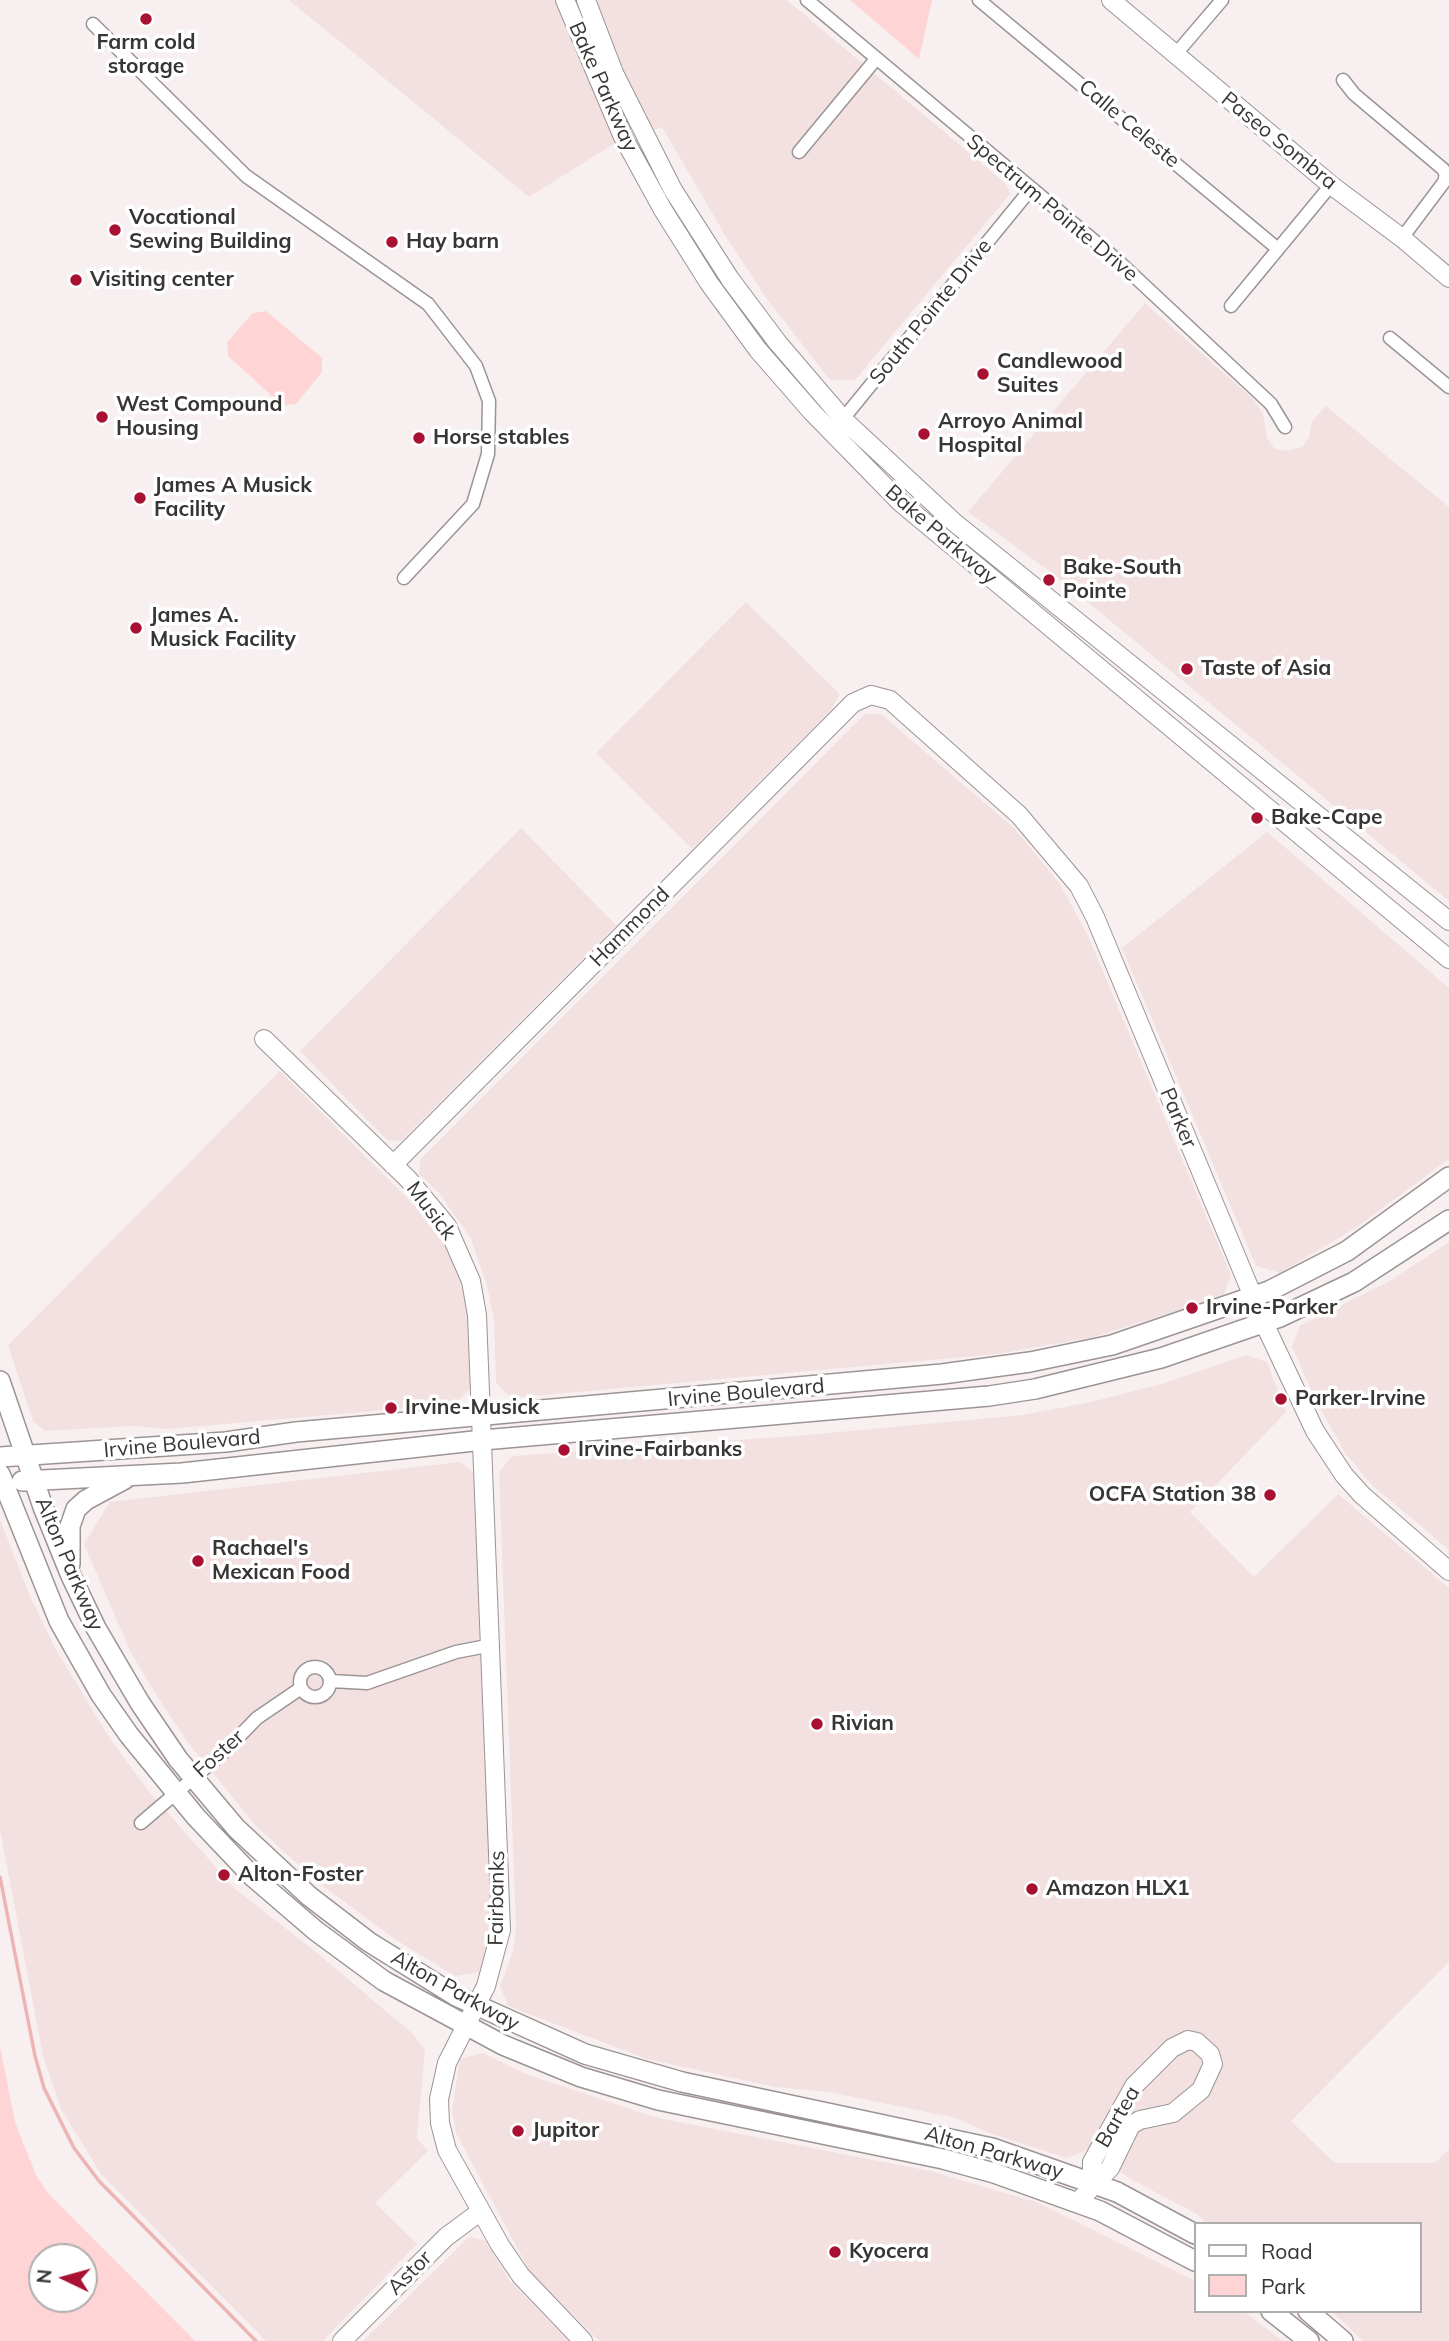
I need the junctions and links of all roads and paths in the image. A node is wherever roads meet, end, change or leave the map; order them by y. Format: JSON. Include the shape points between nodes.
{"nodes":[{"id":1,"x":565,"y":0,"type":"edge"},
{"id":2,"x":586,"y":0,"type":"edge"},
{"id":3,"x":807,"y":0,"type":"edge"},
{"id":4,"x":979,"y":0,"type":"edge"},
{"id":5,"x":1111,"y":0,"type":"edge"},
{"id":6,"x":1222,"y":0,"type":"edge"},
{"id":7,"x":93,"y":24,"type":"dead end"},
{"id":8,"x":1175,"y":55,"type":"junction"},
{"id":9,"x":876,"y":59,"type":"junction"},
{"id":10,"x":1343,"y":80,"type":"dead end"},
{"id":11,"x":799,"y":152,"type":"dead end"},
{"id":12,"x":1332,"y":185,"type":"junction"},
{"id":13,"x":1030,"y":190,"type":"junction"},
{"id":14,"x":1402,"y":238,"type":"junction"},
{"id":15,"x":1278,"y":249,"type":"junction"},
{"id":16,"x":1449,"y":278,"type":"edge"},
{"id":17,"x":1231,"y":306,"type":"dead end"},
{"id":18,"x":1390,"y":338,"type":"dead end"},
{"id":19,"x":1449,"y":387,"type":"edge"},
{"id":20,"x":844,"y":420,"type":"junction"},
{"id":21,"x":1285,"y":427,"type":"dead end"},
{"id":22,"x":830,"y":433,"type":"junction"},
{"id":23,"x":404,"y":578,"type":"dead end"},
{"id":24,"x":871,"y":695,"type":"joint"},
{"id":25,"x":1449,"y":921,"type":"edge"},
{"id":26,"x":1449,"y":959,"type":"edge"},
{"id":27,"x":264,"y":1039,"type":"dead end"},
{"id":28,"x":393,"y":1165,"type":"junction"},
{"id":29,"x":1449,"y":1177,"type":"edge"},
{"id":30,"x":1449,"y":1220,"type":"edge"},
{"id":31,"x":1253,"y":1298,"type":"junction"},
{"id":32,"x":1264,"y":1323,"type":"junction"},
{"id":33,"x":0,"y":1381,"type":"edge"},
{"id":34,"x":482,"y":1415,"type":"junction"},
{"id":35,"x":483,"y":1440,"type":"junction"},
{"id":36,"x":0,"y":1457,"type":"edge"},
{"id":37,"x":26,"y":1457,"type":"junction"},
{"id":38,"x":129,"y":1477,"type":"junction"},
{"id":39,"x":1,"y":1479,"type":"edge"},
{"id":40,"x":34,"y":1481,"type":"junction"},
{"id":41,"x":1449,"y":1571,"type":"edge"},
{"id":42,"x":71,"y":1576,"type":"junction"},
{"id":43,"x":492,"y":1645,"type":"junction"},
{"id":44,"x":331,"y":1681,"type":"junction"},
{"id":45,"x":301,"y":1688,"type":"junction"},
{"id":46,"x":193,"y":1778,"type":"junction"},
{"id":47,"x":175,"y":1793,"type":"junction"},
{"id":48,"x":141,"y":1824,"type":"dead end"},
{"id":49,"x":475,"y":2006,"type":"junction"},
{"id":50,"x":464,"y":2026,"type":"junction"},
{"id":51,"x":1092,"y":2184,"type":"junction"},
{"id":52,"x":1078,"y":2202,"type":"junction"},
{"id":53,"x":481,"y":2211,"type":"junction"},
{"id":54,"x":1194,"y":2233,"type":"edge"},
{"id":55,"x":1194,"y":2260,"type":"edge"},
{"id":56,"x":1274,"y":2313,"type":"edge"},
{"id":57,"x":1310,"y":2313,"type":"edge"},
{"id":58,"x":342,"y":2341,"type":"edge"},
{"id":59,"x":583,"y":2341,"type":"edge"},
{"id":60,"x":1309,"y":2341,"type":"edge"},
{"id":61,"x":1343,"y":2341,"type":"edge"}],
"edges":[{"from":1,"to":22,"type":"street","name":"Bake Parkway","via":[[623,137],[663,210],[746,333]]},
{"from":2,"to":20,"type":"street","name":"Bake Parkway","via":[[614,73],[673,190],[778,344]]},
{"from":3,"to":9,"type":"street","name":"Spectrum Pointe Drive"},
{"from":4,"to":15,"type":"street","name":"Calle Celeste"},
{"from":5,"to":8,"type":"street","name":"Paseo Sombra"},
{"from":6,"to":8,"type":"street"},
{"from":7,"to":23,"type":"street","via":[[246,176],[428,304],[476,366],[489,401],[488,454],[473,504]]},
{"from":8,"to":12,"type":"street","name":"Paseo Sombra"},
{"from":9,"to":11,"type":"street"},
{"from":9,"to":13,"type":"street","name":"Spectrum Pointe Drive"},
{"from":10,"to":14,"type":"street","via":[[1443,169],[1444,182]]},
{"from":12,"to":14,"type":"street","name":"Paseo Sombra"},
{"from":12,"to":15,"type":"street"},
{"from":13,"to":20,"type":"street","name":"South Pointe Drive"},
{"from":13,"to":21,"type":"street","name":"Spectrum Pointe Drive","via":[[1116,259],[1271,404]]},
{"from":14,"to":16,"type":"street","name":"Paseo Sombra"},
{"from":15,"to":17,"type":"street"},
{"from":18,"to":19,"type":"street"},
{"from":20,"to":22,"type":"street","name":"South Pointe Drive"},
{"from":20,"to":25,"type":"street","name":"Bake Parkway","via":[[955,523]]},
{"from":22,"to":26,"type":"street","name":"Bake Parkway","via":[[900,502]]},
{"from":24,"to":28,"type":"street","name":"Hammond","via":[[853,703]]},
{"from":24,"to":31,"type":"street","name":"Parker","via":[[890,700],[1020,815],[1079,886]]},
{"from":27,"to":28,"type":"street","name":"Musick"},
{"from":28,"to":34,"type":"street","name":"Musick","via":[[447,1226],[461,1252],[477,1315]]},
{"from":29,"to":31,"type":"main road","name":"Irvine Boulevard","via":[[1347,1251]]},
{"from":30,"to":32,"type":"main road","name":"Irvine Boulevard","via":[[1353,1282]]},
{"from":31,"to":32,"type":"street","name":"Parker"},
{"from":31,"to":34,"type":"main road","name":"Irvine Boulevard","via":[[1112,1345],[986,1369]]},
{"from":32,"to":35,"type":"main road","name":"Irvine Boulevard","via":[[1100,1375],[989,1396]]},
{"from":32,"to":41,"type":"street","name":"Parker","via":[[1302,1407],[1344,1475]]},
{"from":33,"to":37,"type":"main road","name":"Alton Parkway"},
{"from":34,"to":35,"type":"street","name":"Musick"},
{"from":34,"to":37,"type":"main road","name":"Irvine Boulevard"},
{"from":35,"to":38,"type":"main road","name":"Irvine Boulevard"},
{"from":35,"to":43,"type":"street","name":"Fairbanks"},
{"from":36,"to":37,"type":"main road","name":"Irvine Boulevard"},
{"from":37,"to":40,"type":"main road","name":"Alton Parkway"},
{"from":38,"to":40,"type":"main road","name":"Irvine Boulevard"},
{"from":38,"to":42,"type":"main road","via":[[76,1509],[70,1527]]},
{"from":39,"to":40,"type":"main road","name":"Irvine Boulevard"},
{"from":39,"to":47,"type":"main road","name":"Alton Parkway","via":[[72,1645],[121,1724]]},
{"from":40,"to":42,"type":"main road","name":"Alton Parkway"},
{"from":42,"to":46,"type":"main road","name":"Alton Parkway","via":[[122,1674]]},
{"from":43,"to":44,"type":"street","via":[[456,1651],[367,1682]]},
{"from":43,"to":49,"type":"street","name":"Fairbanks","via":[[501,1930]]},
{"from":44,"to":45,"type":"street","via":[[326,1692],[316,1697]]},
{"from":44,"to":45,"type":"street","via":[[326,1671],[312,1667],[301,1676]]},
{"from":45,"to":46,"type":"street","name":"Foster","via":[[257,1718]]},
{"from":46,"to":47,"type":"street","name":"Foster"},
{"from":46,"to":49,"type":"main road","name":"Alton Parkway","via":[[248,1840],[309,1896],[408,1968]]},
{"from":47,"to":48,"type":"street","name":"Foster"},
{"from":47,"to":50,"type":"main road","name":"Alton Parkway","via":[[226,1850],[308,1925],[384,1981]]},
{"from":49,"to":50,"type":"street","name":"Fairbanks"},
{"from":49,"to":51,"type":"main road","name":"Alton Parkway","via":[[554,2042],[632,2069],[976,2144]]},
{"from":50,"to":52,"type":"main road","name":"Alton Parkway","via":[[547,2064],[635,2094],[943,2159]]},
{"from":50,"to":53,"type":"street","name":"Fairbanks","via":[[442,2081],[440,2123],[447,2150]]},
{"from":51,"to":51,"type":"street","name":"Bartea","via":[[1110,2168],[1131,2125],[1173,2113],[1201,2090],[1213,2064],[1198,2042],[1188,2040],[1172,2048],[1134,2086],[1092,2162]]},
{"from":51,"to":52,"type":"street","name":"Bartea"},
{"from":51,"to":54,"type":"main road","name":"Alton Parkway"},
{"from":52,"to":55,"type":"main road","name":"Alton Parkway"},
{"from":53,"to":58,"type":"street","name":"Astor","via":[[446,2237]]},
{"from":53,"to":59,"type":"street","name":"Fairbanks","via":[[521,2276]]},
{"from":56,"to":60,"type":"main road"},
{"from":57,"to":61,"type":"main road"}]}
